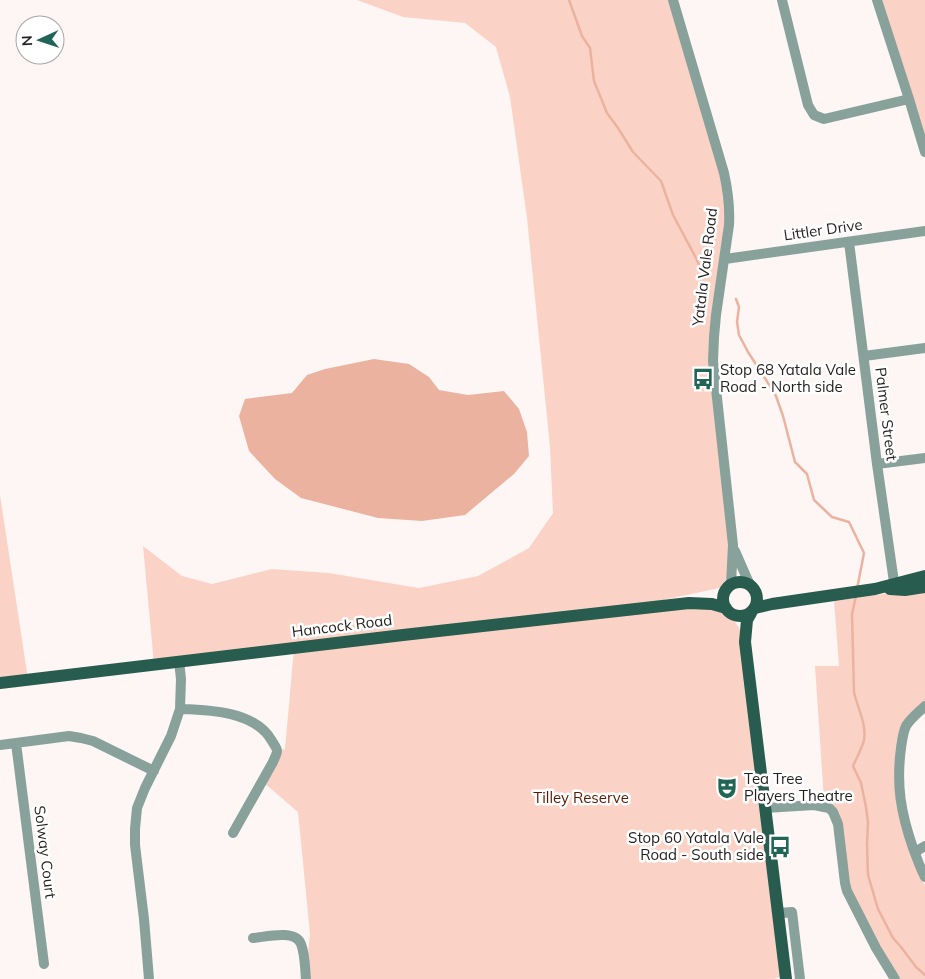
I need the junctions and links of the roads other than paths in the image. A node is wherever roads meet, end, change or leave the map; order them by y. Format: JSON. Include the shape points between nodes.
{"nodes":[{"id":1,"x":673,"y":0,"type":"edge"},
{"id":2,"x":782,"y":0,"type":"edge"},
{"id":3,"x":877,"y":0,"type":"edge"},
{"id":4,"x":909,"y":99,"type":"junction"},
{"id":5,"x":925,"y":152,"type":"edge"},
{"id":6,"x":925,"y":231,"type":"edge"},
{"id":7,"x":849,"y":242,"type":"junction"},
{"id":8,"x":724,"y":259,"type":"junction"},
{"id":9,"x":925,"y":348,"type":"edge"},
{"id":10,"x":864,"y":356,"type":"junction"},
{"id":11,"x":925,"y":458,"type":"edge"},
{"id":12,"x":877,"y":464,"type":"junction"},
{"id":13,"x":733,"y":545,"type":"junction"},
{"id":14,"x":925,"y":576,"type":"edge"},
{"id":15,"x":894,"y":586,"type":"junction"},
{"id":16,"x":728,"y":587,"type":"junction"},
{"id":17,"x":752,"y":587,"type":"junction"},
{"id":18,"x":925,"y":587,"type":"edge"},
{"id":19,"x":816,"y":597,"type":"junction"},
{"id":20,"x":689,"y":603,"type":"junction"},
{"id":21,"x":729,"y":610,"type":"junction"},
{"id":22,"x":753,"y":610,"type":"junction"},
{"id":23,"x":745,"y":642,"type":"junction"},
{"id":24,"x":179,"y":661,"type":"junction"},
{"id":25,"x":0,"y":683,"type":"edge"},
{"id":26,"x":925,"y":706,"type":"edge"},
{"id":27,"x":180,"y":709,"type":"junction"},
{"id":28,"x":16,"y":743,"type":"junction"},
{"id":29,"x":0,"y":745,"type":"edge"},
{"id":30,"x":154,"y":770,"type":"junction"},
{"id":31,"x":765,"y":808,"type":"junction"},
{"id":32,"x":233,"y":833,"type":"dead end"},
{"id":33,"x":925,"y":846,"type":"edge"},
{"id":34,"x":915,"y":852,"type":"junction"},
{"id":35,"x":925,"y":877,"type":"edge"},
{"id":36,"x":778,"y":913,"type":"junction"},
{"id":37,"x":254,"y":938,"type":"dead end"},
{"id":38,"x":44,"y":964,"type":"dead end"},
{"id":39,"x":149,"y":979,"type":"edge"},
{"id":40,"x":306,"y":979,"type":"edge"},
{"id":41,"x":786,"y":979,"type":"edge"},
{"id":42,"x":800,"y":979,"type":"edge"},
{"id":43,"x":895,"y":979,"type":"edge"}],
"edges":[{"from":1,"to":8,"type":"street","name":"Yatala Vale Road","via":[[724,173],[730,208]]},
{"from":2,"to":4,"type":"street","via":[[808,105],[814,115],[824,119]]},
{"from":3,"to":4,"type":"street"},
{"from":4,"to":5,"type":"street"},
{"from":6,"to":7,"type":"street","name":"Littler Drive"},
{"from":7,"to":8,"type":"street","name":"Littler Drive"},
{"from":7,"to":10,"type":"street","name":"Palmer Street"},
{"from":8,"to":13,"type":"street","name":"Yatala Vale Road","via":[[713,360]]},
{"from":9,"to":10,"type":"street"},
{"from":10,"to":12,"type":"street","name":"Palmer Street"},
{"from":11,"to":12,"type":"street"},
{"from":12,"to":15,"type":"street","name":"Palmer Street"},
{"from":13,"to":16,"type":"street","name":"Yatala Vale Road"},
{"from":13,"to":17,"type":"street","name":"Yatala Vale Road"},
{"from":14,"to":15,"type":"main road"},
{"from":15,"to":18,"type":"main road","via":[[905,590]]},
{"from":15,"to":19,"type":"main road"},
{"from":16,"to":17,"type":"main road","via":[[738,582]]},
{"from":16,"to":20,"type":"main road","name":"Hancock Road"},
{"from":16,"to":21,"type":"main road","via":[[723,598]]},
{"from":17,"to":19,"type":"main road","via":[[773,596]]},
{"from":17,"to":22,"type":"main road","via":[[758,600]]},
{"from":19,"to":22,"type":"main road"},
{"from":20,"to":21,"type":"main road","name":"Hancock Road","via":[[712,604]]},
{"from":20,"to":24,"type":"main road","name":"Hancock Road"},
{"from":21,"to":22,"type":"main road","via":[[740,616]]},
{"from":21,"to":23,"type":"main road"},
{"from":22,"to":23,"type":"main road"},
{"from":23,"to":31,"type":"main road"},
{"from":24,"to":25,"type":"main road","name":"Hancock Road"},
{"from":24,"to":27,"type":"street"},
{"from":26,"to":34,"type":"street","via":[[906,727],[898,767],[904,823]]},
{"from":27,"to":30,"type":"street"},
{"from":27,"to":32,"type":"street","via":[[214,711],[244,718],[263,730],[275,746],[277,751],[273,762]]},
{"from":28,"to":29,"type":"street"},
{"from":28,"to":30,"type":"street","via":[[69,736],[81,738]]},
{"from":28,"to":38,"type":"street","name":"Solway Court"},
{"from":30,"to":39,"type":"street","via":[[137,808],[135,845]]},
{"from":31,"to":36,"type":"main road"},
{"from":31,"to":43,"type":"street","via":[[814,805],[833,812],[838,824],[847,891]]},
{"from":33,"to":34,"type":"street"},
{"from":34,"to":35,"type":"street"},
{"from":36,"to":41,"type":"main road"},
{"from":36,"to":42,"type":"street","via":[[792,912]]},
{"from":37,"to":40,"type":"street","via":[[284,935],[298,939]]}]}
